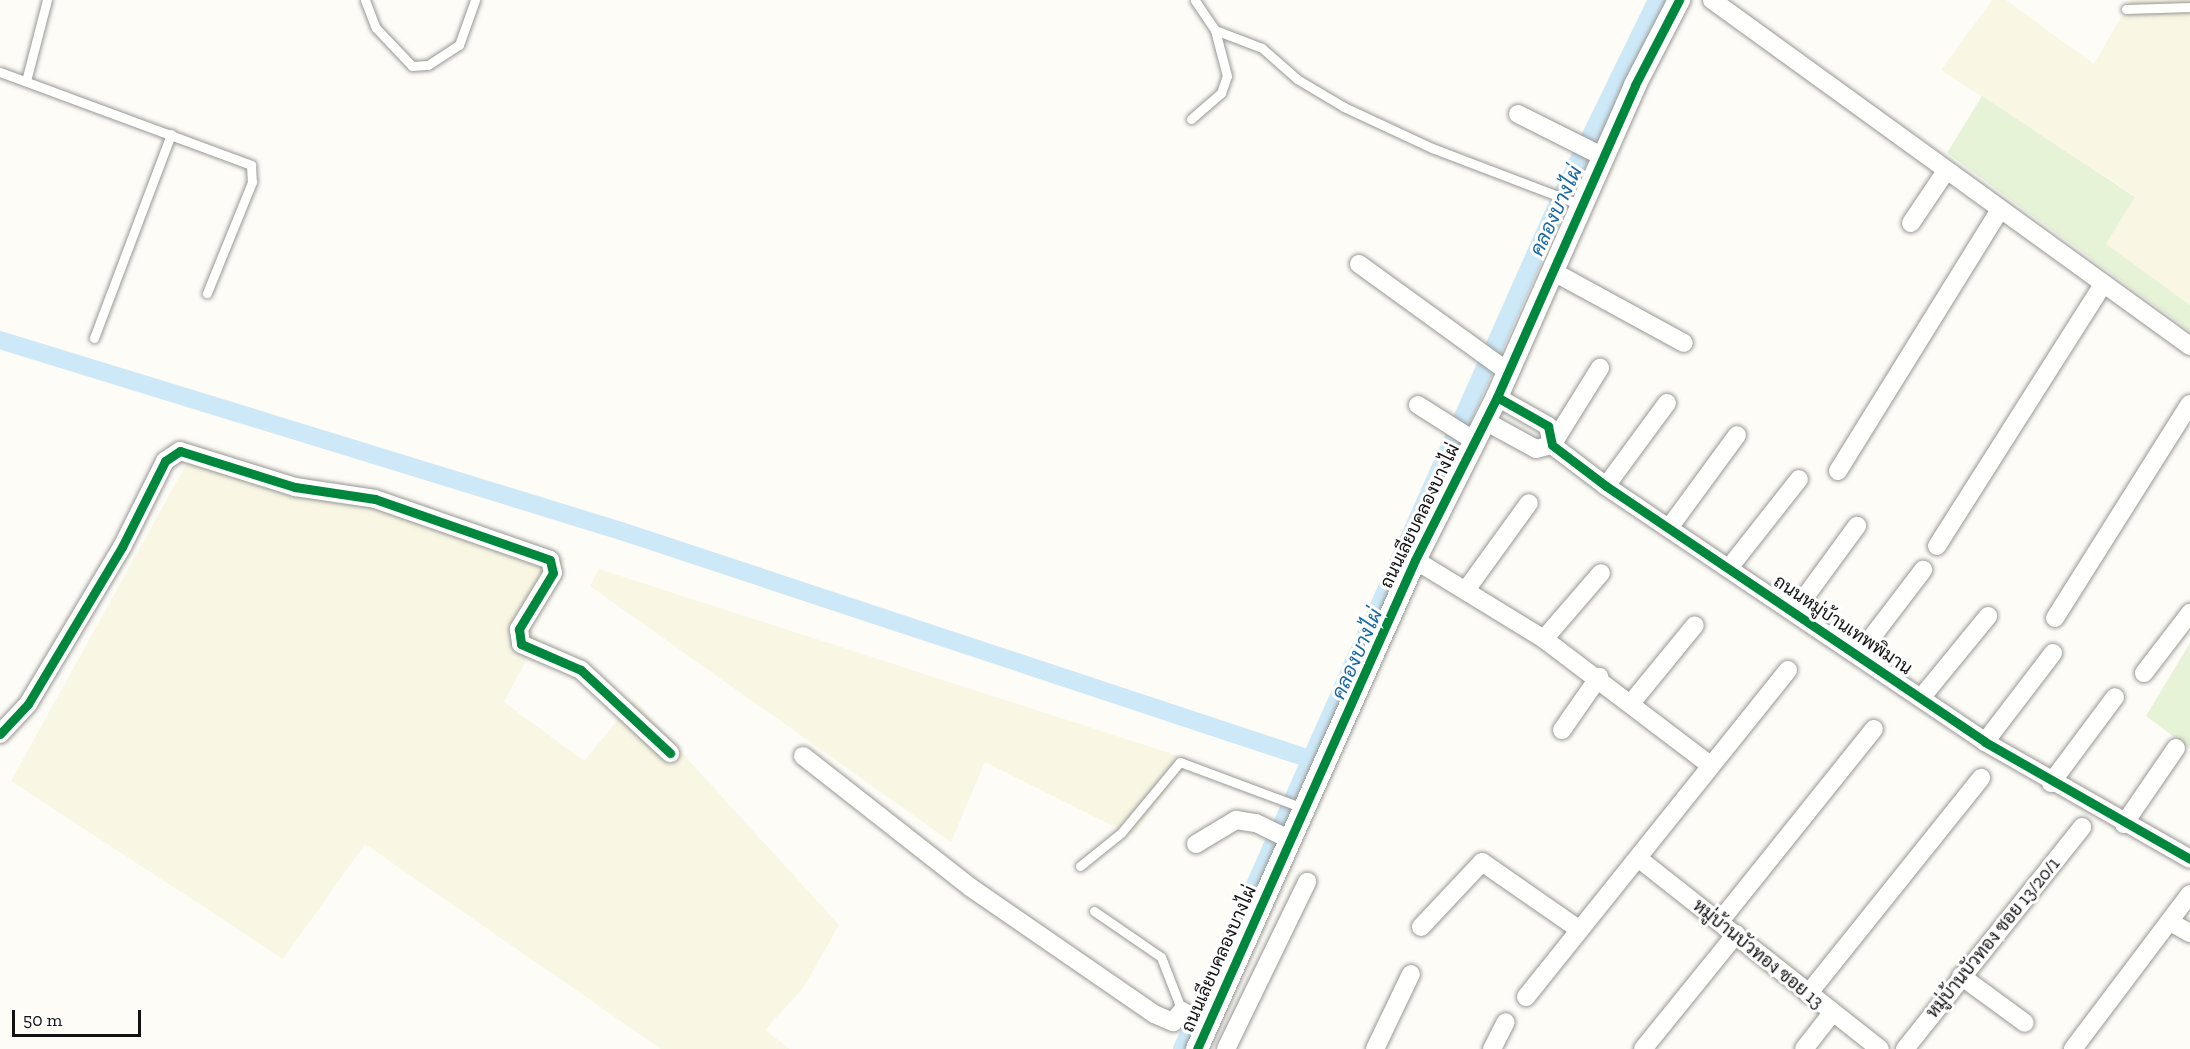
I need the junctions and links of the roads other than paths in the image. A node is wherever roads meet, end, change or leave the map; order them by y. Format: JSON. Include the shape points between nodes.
{"nodes":[{"id":1,"x":47,"y":0,"type":"edge"},
{"id":2,"x":365,"y":0,"type":"edge"},
{"id":3,"x":475,"y":0,"type":"edge"},
{"id":4,"x":1195,"y":0,"type":"edge"},
{"id":5,"x":1679,"y":0,"type":"edge"},
{"id":6,"x":1712,"y":0,"type":"edge"},
{"id":7,"x":2190,"y":7,"type":"edge"},
{"id":8,"x":2126,"y":9,"type":"dead end"},
{"id":9,"x":1215,"y":30,"type":"junction"},
{"id":10,"x":0,"y":73,"type":"edge"},
{"id":11,"x":26,"y":81,"type":"junction"},
{"id":12,"x":1518,"y":114,"type":"dead end"},
{"id":13,"x":1191,"y":119,"type":"dead end"},
{"id":14,"x":171,"y":134,"type":"junction"},
{"id":15,"x":1599,"y":154,"type":"junction"},
{"id":16,"x":1946,"y":171,"type":"junction"},
{"id":17,"x":1576,"y":202,"type":"junction"},
{"id":18,"x":2000,"y":210,"type":"junction"},
{"id":19,"x":1911,"y":223,"type":"dead end"},
{"id":20,"x":1359,"y":264,"type":"dead end"},
{"id":21,"x":1552,"y":271,"type":"junction"},
{"id":22,"x":2103,"y":284,"type":"junction"},
{"id":23,"x":207,"y":293,"type":"dead end"},
{"id":24,"x":94,"y":338,"type":"dead end"},
{"id":25,"x":1684,"y":343,"type":"dead end"},
{"id":26,"x":2190,"y":346,"type":"edge"},
{"id":27,"x":1600,"y":368,"type":"dead end"},
{"id":28,"x":1504,"y":369,"type":"junction"},
{"id":29,"x":1497,"y":397,"type":"junction"},
{"id":30,"x":1666,"y":402,"type":"dead end"},
{"id":31,"x":2190,"y":404,"type":"edge"},
{"id":32,"x":1418,"y":405,"type":"dead end"},
{"id":33,"x":1476,"y":433,"type":"junction"},
{"id":34,"x":1737,"y":435,"type":"dead end"},
{"id":35,"x":1552,"y":445,"type":"junction"},
{"id":36,"x":1838,"y":471,"type":"dead end"},
{"id":37,"x":1799,"y":479,"type":"dead end"},
{"id":38,"x":1606,"y":486,"type":"junction"},
{"id":39,"x":1529,"y":503,"type":"dead end"},
{"id":40,"x":1857,"y":526,"type":"dead end"},
{"id":41,"x":1669,"y":528,"type":"junction"},
{"id":42,"x":1937,"y":546,"type":"dead end"},
{"id":43,"x":1415,"y":560,"type":"junction"},
{"id":44,"x":1729,"y":568,"type":"junction"},
{"id":45,"x":1923,"y":570,"type":"dead end"},
{"id":46,"x":1601,"y":573,"type":"dead end"},
{"id":47,"x":1466,"y":590,"type":"junction"},
{"id":48,"x":1794,"y":612,"type":"junction"},
{"id":49,"x":2190,"y":613,"type":"edge"},
{"id":50,"x":1988,"y":616,"type":"dead end"},
{"id":51,"x":2055,"y":618,"type":"dead end"},
{"id":52,"x":1695,"y":625,"type":"dead end"},
{"id":53,"x":1544,"y":639,"type":"junction"},
{"id":54,"x":2053,"y":653,"type":"dead end"},
{"id":55,"x":1859,"y":654,"type":"junction"},
{"id":56,"x":1788,"y":670,"type":"dead end"},
{"id":57,"x":2144,"y":673,"type":"dead end"},
{"id":58,"x":1599,"y":677,"type":"junction"},
{"id":59,"x":2115,"y":697,"type":"dead end"},
{"id":60,"x":1921,"y":698,"type":"junction"},
{"id":61,"x":1632,"y":702,"type":"junction"},
{"id":62,"x":1874,"y":729,"type":"dead end"},
{"id":63,"x":1562,"y":730,"type":"dead end"},
{"id":64,"x":0,"y":734,"type":"edge"},
{"id":65,"x":1985,"y":742,"type":"junction"},
{"id":66,"x":2176,"y":748,"type":"dead end"},
{"id":67,"x":670,"y":753,"type":"dead end"},
{"id":68,"x":803,"y":756,"type":"dead end"},
{"id":69,"x":1710,"y":765,"type":"junction"},
{"id":70,"x":1981,"y":778,"type":"dead end"},
{"id":71,"x":2051,"y":783,"type":"junction"},
{"id":72,"x":1300,"y":807,"type":"junction"},
{"id":73,"x":2124,"y":824,"type":"junction"},
{"id":74,"x":2082,"y":827,"type":"dead end"},
{"id":75,"x":1287,"y":838,"type":"junction"},
{"id":76,"x":1196,"y":844,"type":"dead end"},
{"id":77,"x":1638,"y":858,"type":"junction"},
{"id":78,"x":2190,"y":859,"type":"edge"},
{"id":79,"x":1080,"y":866,"type":"dead end"},
{"id":80,"x":1307,"y":882,"type":"dead end"},
{"id":81,"x":2190,"y":894,"type":"edge"},
{"id":82,"x":1094,"y":912,"type":"dead end"},
{"id":83,"x":1720,"y":921,"type":"junction"},
{"id":84,"x":2170,"y":922,"type":"junction"},
{"id":85,"x":1421,"y":927,"type":"dead end"},
{"id":86,"x":1580,"y":930,"type":"junction"},
{"id":87,"x":2190,"y":933,"type":"edge"},
{"id":88,"x":1736,"y":934,"type":"junction"},
{"id":89,"x":1411,"y":974,"type":"dead end"},
{"id":90,"x":1961,"y":976,"type":"junction"},
{"id":91,"x":1808,"y":994,"type":"junction"},
{"id":92,"x":1526,"y":997,"type":"dead end"},
{"id":93,"x":1832,"y":1013,"type":"junction"},
{"id":94,"x":1193,"y":1018,"type":"junction"},
{"id":95,"x":1506,"y":1022,"type":"dead end"},
{"id":96,"x":2025,"y":1023,"type":"dead end"},
{"id":97,"x":1197,"y":1049,"type":"edge"},
{"id":98,"x":1226,"y":1049,"type":"edge"},
{"id":99,"x":1375,"y":1049,"type":"edge"},
{"id":100,"x":1492,"y":1049,"type":"edge"},
{"id":101,"x":1643,"y":1049,"type":"edge"},
{"id":102,"x":1804,"y":1049,"type":"edge"},
{"id":103,"x":1880,"y":1049,"type":"edge"},
{"id":104,"x":1905,"y":1049,"type":"edge"},
{"id":105,"x":2073,"y":1049,"type":"edge"}],
"edges":[{"from":1,"to":11,"type":"lane"},
{"from":2,"to":3,"type":"lane","via":[[376,28],[399,56],[412,66],[428,66],[459,45]]},
{"from":4,"to":9,"type":"lane"},
{"from":5,"to":15,"type":"street","name":"ถนนเลียบคลองบางไผ่"},
{"from":6,"to":16,"type":"street"},
{"from":7,"to":8,"type":"lane"},
{"from":9,"to":13,"type":"lane","via":[[1227,75],[1221,93]]},
{"from":9,"to":17,"type":"lane","via":[[1262,48],[1297,79],[1344,107],[1432,148]]},
{"from":10,"to":11,"type":"lane"},
{"from":11,"to":14,"type":"lane"},
{"from":12,"to":15,"type":"street"},
{"from":14,"to":23,"type":"lane","via":[[254,171]]},
{"from":14,"to":24,"type":"lane"},
{"from":15,"to":17,"type":"street","name":"ถนนเลียบคลองบางไผ่"},
{"from":16,"to":18,"type":"street"},
{"from":16,"to":19,"type":"street"},
{"from":17,"to":21,"type":"street","name":"ถนนเลียบคลองบางไผ่"},
{"from":18,"to":22,"type":"street"},
{"from":18,"to":36,"type":"street"},
{"from":20,"to":28,"type":"street"},
{"from":21,"to":25,"type":"street"},
{"from":21,"to":28,"type":"street","name":"ถนนเลียบคลองบางไผ่"},
{"from":22,"to":26,"type":"street"},
{"from":22,"to":42,"type":"street"},
{"from":27,"to":35,"type":"street"},
{"from":28,"to":29,"type":"street","name":"ถนนเลียบคลองบางไผ่"},
{"from":29,"to":33,"type":"street","name":"ถนนเลียบคลองบางไผ่"},
{"from":29,"to":35,"type":"street","name":"ถนนหมู่บ้านเทพพิมาน","via":[[1548,426]]},
{"from":30,"to":38,"type":"street"},
{"from":31,"to":51,"type":"street"},
{"from":32,"to":33,"type":"street","via":[[1442,420]]},
{"from":33,"to":35,"type":"street","via":[[1536,449]]},
{"from":33,"to":43,"type":"street","name":"ถนนเลียบคลองบางไผ่"},
{"from":34,"to":41,"type":"street"},
{"from":35,"to":38,"type":"street","name":"ถนนหมู่บ้านเทพพิมาน"},
{"from":37,"to":44,"type":"street"},
{"from":38,"to":41,"type":"street","name":"ถนนหมู่บ้านเทพพิมาน"},
{"from":39,"to":47,"type":"street"},
{"from":40,"to":48,"type":"street"},
{"from":41,"to":44,"type":"street","name":"ถนนหมู่บ้านเทพพิมาน"},
{"from":43,"to":47,"type":"street"},
{"from":43,"to":72,"type":"street","name":"ถนนเลียบคลองบางไผ่"},
{"from":44,"to":48,"type":"street","name":"ถนนหมู่บ้านเทพพิมาน"},
{"from":45,"to":55,"type":"street"},
{"from":46,"to":53,"type":"street"},
{"from":47,"to":53,"type":"street"},
{"from":48,"to":55,"type":"street","name":"ถนนหมู่บ้านเทพพิมาน"},
{"from":49,"to":57,"type":"street"},
{"from":50,"to":60,"type":"street"},
{"from":52,"to":61,"type":"street"},
{"from":53,"to":58,"type":"street"},
{"from":54,"to":65,"type":"street"},
{"from":55,"to":60,"type":"street","name":"ถนนหมู่บ้านเทพพิมาน"},
{"from":56,"to":69,"type":"street"},
{"from":58,"to":61,"type":"street"},
{"from":58,"to":63,"type":"street"},
{"from":59,"to":71,"type":"street"},
{"from":60,"to":65,"type":"street","name":"ถนนหมู่บ้านเทพพิมาน"},
{"from":61,"to":69,"type":"street"},
{"from":62,"to":83,"type":"street"},
{"from":64,"to":67,"type":"street","via":[[28,704],[138,520],[165,461],[180,451],[295,487],[375,499],[550,560],[553,573],[519,629],[521,644],[581,670]]},
{"from":65,"to":71,"type":"street","name":"ถนนหมู่บ้านเทพพิมาน"},
{"from":66,"to":73,"type":"street"},
{"from":68,"to":94,"type":"street","via":[[970,887],[1154,1014],[1173,1022]]},
{"from":69,"to":77,"type":"street"},
{"from":70,"to":91,"type":"street"},
{"from":71,"to":73,"type":"street","name":"ถนนหมู่บ้านเทพพิมาน"},
{"from":72,"to":75,"type":"street","name":"ถนนเลียบคลองบางไผ่"},
{"from":72,"to":79,"type":"lane","via":[[1199,766],[1174,764],[1121,833]]},
{"from":73,"to":78,"type":"street","name":"ถนนหมู่บ้านเทพพิมาน"},
{"from":74,"to":90,"type":"street","name":"หมู่บ้านบัวทอง ซอย 13/20/1"},
{"from":75,"to":76,"type":"street","via":[[1256,823],[1223,825]]},
{"from":75,"to":94,"type":"street","name":"ถนนเลียบคลองบางไผ่"},
{"from":77,"to":83,"type":"street","name":"หมู่บ้านบัวทอง ซอย 13"},
{"from":77,"to":86,"type":"street"},
{"from":80,"to":98,"type":"street"},
{"from":81,"to":84,"type":"street"},
{"from":82,"to":94,"type":"lane","via":[[1161,957]]},
{"from":83,"to":88,"type":"street","name":"หมู่บ้านบัวทอง ซอย 13"},
{"from":84,"to":87,"type":"street"},
{"from":84,"to":105,"type":"street"},
{"from":85,"to":86,"type":"street","via":[[1482,862]]},
{"from":86,"to":92,"type":"street"},
{"from":88,"to":91,"type":"street","name":"หมู่บ้านบัวทอง ซอย 13"},
{"from":88,"to":101,"type":"street"},
{"from":89,"to":99,"type":"street"},
{"from":90,"to":96,"type":"street"},
{"from":90,"to":104,"type":"street","name":"หมู่บ้านบัวทอง ซอย 13/20/1"},
{"from":91,"to":93,"type":"street","name":"หมู่บ้านบัวทอง ซอย 13"},
{"from":93,"to":102,"type":"street"},
{"from":93,"to":103,"type":"street","name":"หมู่บ้านบัวทอง ซอย 13"},
{"from":94,"to":97,"type":"street","name":"ถนนเลียบคลองบางไผ่"},
{"from":95,"to":100,"type":"street"}]}
